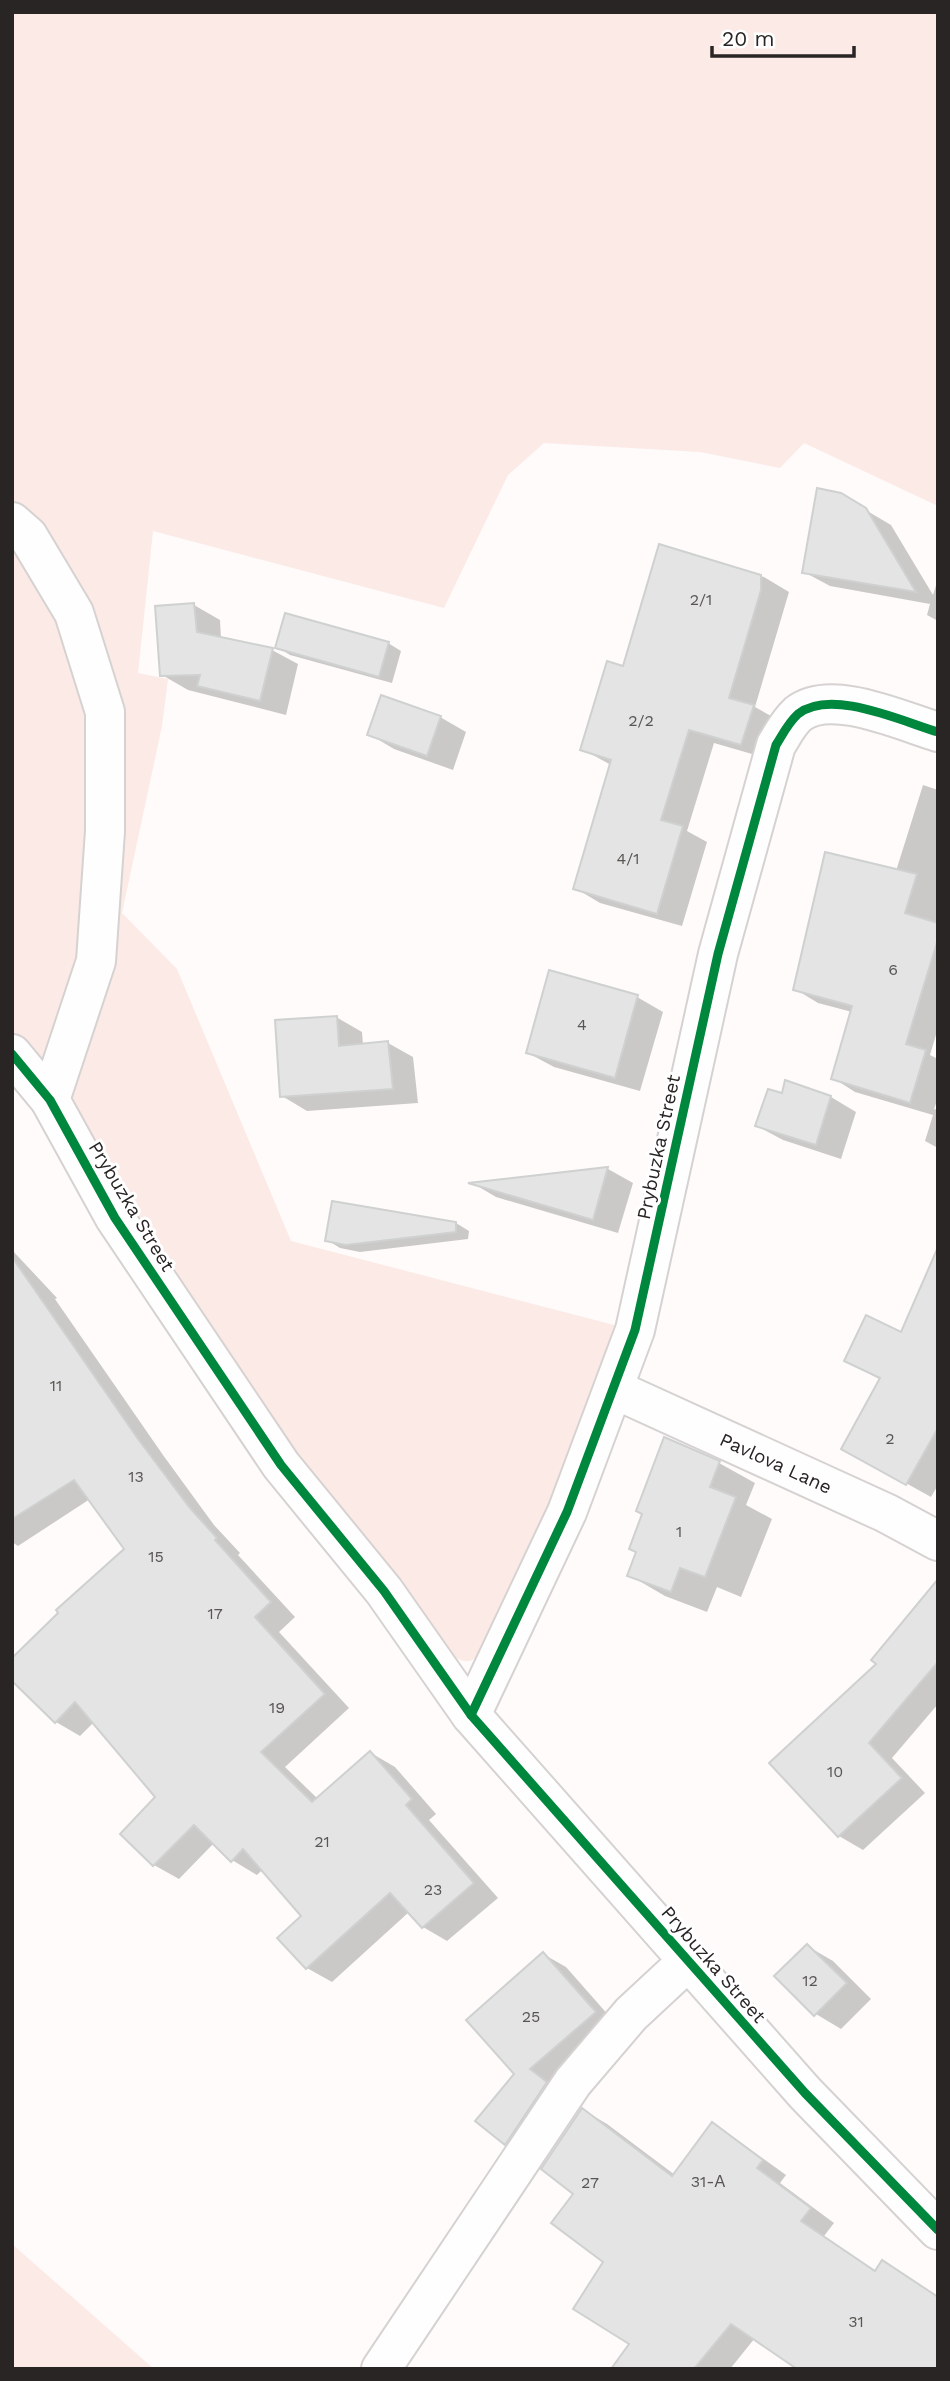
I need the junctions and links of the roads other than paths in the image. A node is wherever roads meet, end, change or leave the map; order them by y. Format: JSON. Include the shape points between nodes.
{"nodes":[{"id":1,"x":12,"y":522,"type":"edge"},
{"id":2,"x":938,"y":732,"type":"edge"},
{"id":3,"x":12,"y":1054,"type":"edge"},
{"id":4,"x":50,"y":1101,"type":"junction"},
{"id":5,"x":614,"y":1389,"type":"junction"},
{"id":6,"x":938,"y":1541,"type":"edge"},
{"id":7,"x":471,"y":1715,"type":"junction"},
{"id":8,"x":688,"y":1961,"type":"junction"},
{"id":9,"x":938,"y":2230,"type":"edge"},
{"id":10,"x":381,"y":2369,"type":"edge"}],
"edges":[{"from":1,"to":4,"type":"street","via":[[28,537],[74,614],[105,712],[105,831],[96,961]]},
{"from":2,"to":5,"type":"street","name":"Prybuzka Street","via":[[845,704],[819,704],[800,712],[776,745],[718,954],[635,1330]]},
{"from":3,"to":4,"type":"street","name":"Prybuzka Street"},
{"from":4,"to":7,"type":"street","name":"Prybuzka Street","via":[[115,1218],[281,1465],[384,1591]]},
{"from":5,"to":6,"type":"street","name":"Pavlova Lane"},
{"from":5,"to":7,"type":"street","name":"Prybuzka Street","via":[[567,1512]]},
{"from":7,"to":8,"type":"street","name":"Prybuzka Street"},
{"from":8,"to":9,"type":"street","name":"Prybuzka Street","via":[[805,2093]]},
{"from":8,"to":10,"type":"street","via":[[631,2014],[573,2082]]}]}
